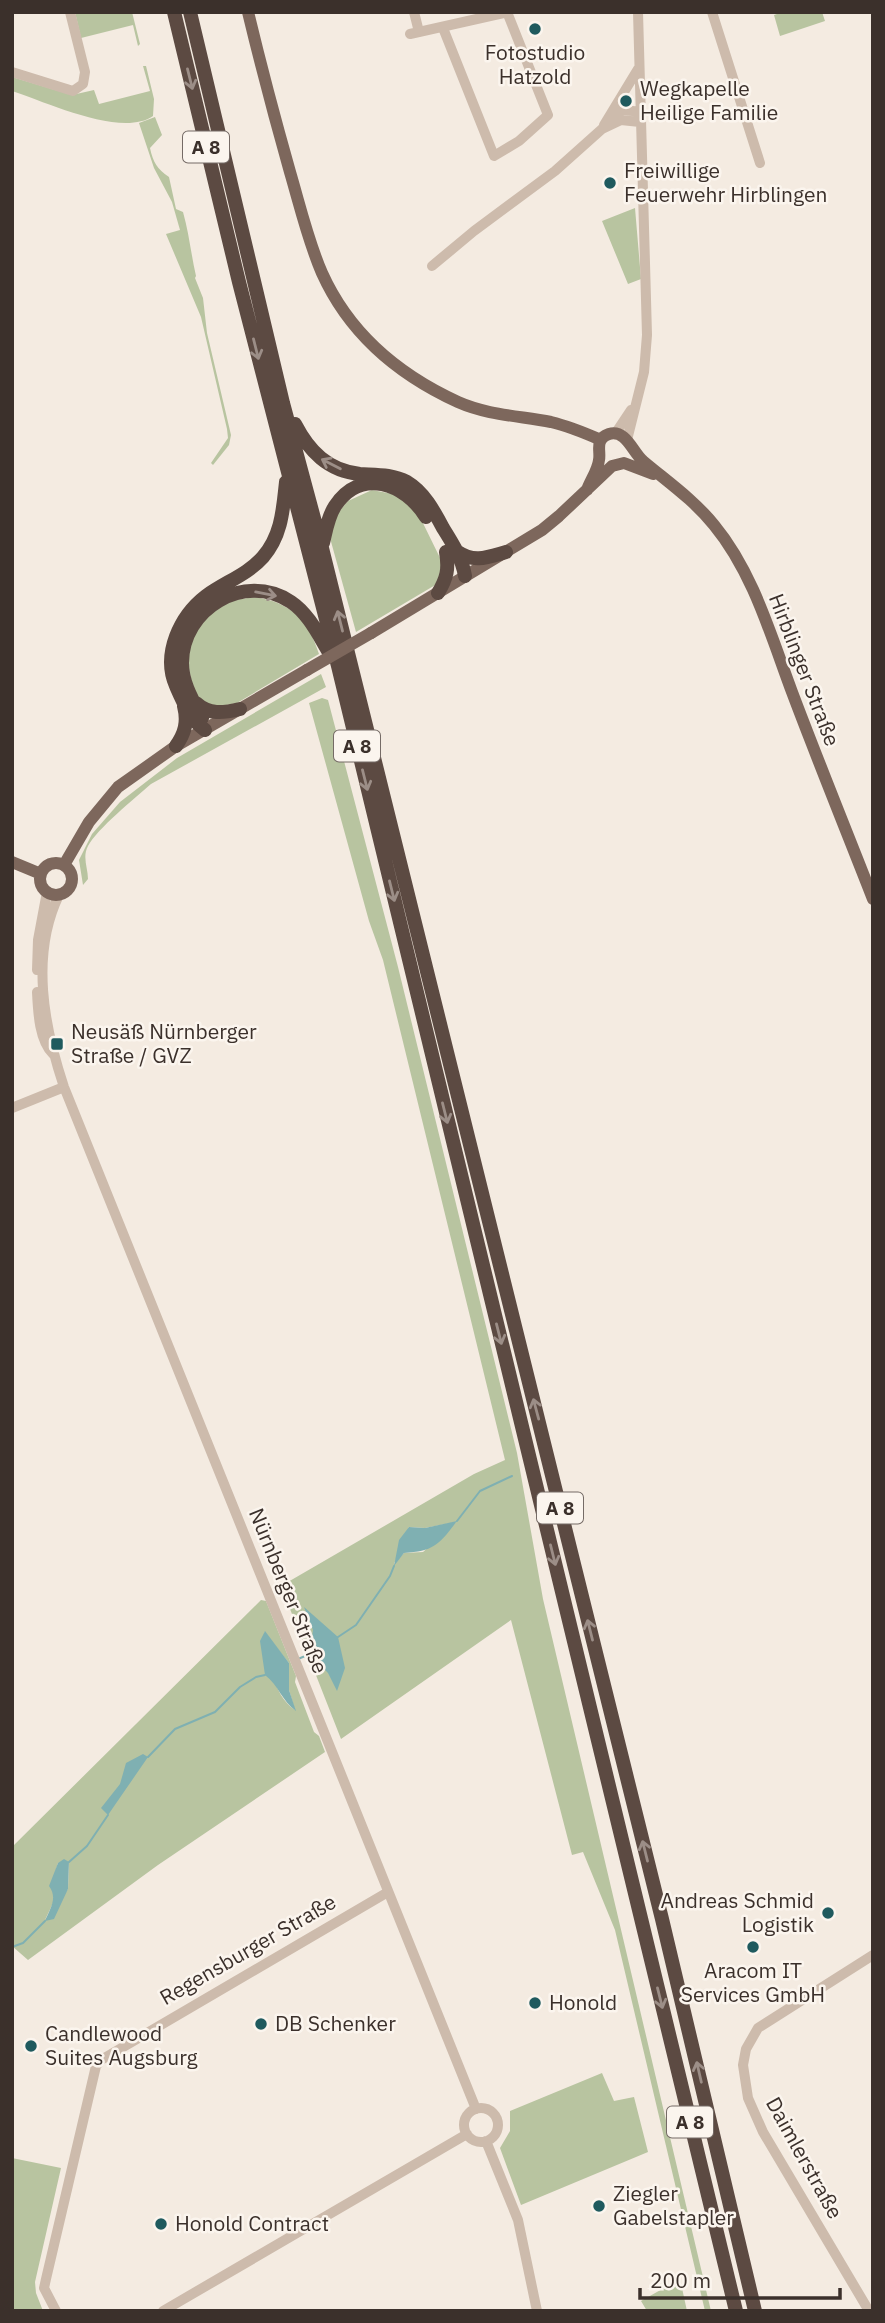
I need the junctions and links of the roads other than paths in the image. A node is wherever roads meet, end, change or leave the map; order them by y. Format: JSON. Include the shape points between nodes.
{"nodes":[{"id":1,"x":69,"y":12,"type":"edge"},
{"id":2,"x":174,"y":12,"type":"edge"},
{"id":3,"x":190,"y":12,"type":"edge"},
{"id":4,"x":248,"y":12,"type":"edge"},
{"id":5,"x":414,"y":12,"type":"edge"},
{"id":6,"x":508,"y":12,"type":"edge"},
{"id":7,"x":638,"y":12,"type":"edge"},
{"id":8,"x":712,"y":12,"type":"edge"},
{"id":9,"x":443,"y":28,"type":"junction"},
{"id":10,"x":639,"y":67,"type":"junction"},
{"id":11,"x":12,"y":72,"type":"edge"},
{"id":12,"x":613,"y":113,"type":"junction"},
{"id":13,"x":640,"y":117,"type":"junction"},
{"id":14,"x":601,"y":129,"type":"junction"},
{"id":15,"x":760,"y":163,"type":"dead end"},
{"id":16,"x":432,"y":266,"type":"dead end"},
{"id":17,"x":284,"y":403,"type":"junction"},
{"id":18,"x":601,"y":440,"type":"junction"},
{"id":19,"x":624,"y":441,"type":"junction"},
{"id":20,"x":600,"y":459,"type":"junction"},
{"id":21,"x":618,"y":465,"type":"junction"},
{"id":22,"x":287,"y":474,"type":"junction"},
{"id":23,"x":663,"y":477,"type":"junction"},
{"id":24,"x":587,"y":490,"type":"junction"},
{"id":25,"x":322,"y":548,"type":"junction"},
{"id":26,"x":452,"y":552,"type":"junction"},
{"id":27,"x":506,"y":552,"type":"junction"},
{"id":28,"x":466,"y":576,"type":"junction"},
{"id":29,"x":438,"y":593,"type":"junction"},
{"id":30,"x":338,"y":666,"type":"junction"},
{"id":31,"x":189,"y":703,"type":"junction"},
{"id":32,"x":240,"y":709,"type":"junction"},
{"id":33,"x":205,"y":730,"type":"junction"},
{"id":34,"x":176,"y":746,"type":"junction"},
{"id":35,"x":12,"y":862,"type":"edge"},
{"id":36,"x":64,"y":865,"type":"junction"},
{"id":37,"x":41,"y":874,"type":"junction"},
{"id":38,"x":53,"y":894,"type":"junction"},
{"id":39,"x":873,"y":899,"type":"edge"},
{"id":40,"x":64,"y":1087,"type":"junction"},
{"id":41,"x":12,"y":1108,"type":"edge"},
{"id":42,"x":388,"y":1892,"type":"junction"},
{"id":43,"x":873,"y":1955,"type":"edge"},
{"id":44,"x":476,"y":2109,"type":"junction"},
{"id":45,"x":467,"y":2134,"type":"junction"},
{"id":46,"x":486,"y":2141,"type":"junction"},
{"id":47,"x":55,"y":2311,"type":"edge"},
{"id":48,"x":163,"y":2311,"type":"edge"},
{"id":49,"x":537,"y":2311,"type":"edge"},
{"id":50,"x":736,"y":2311,"type":"edge"},
{"id":51,"x":755,"y":2311,"type":"edge"},
{"id":52,"x":869,"y":2311,"type":"edge"}],
"edges":[{"from":1,"to":11,"type":"street","via":[[85,72],[83,84],[73,91]]},
{"from":2,"to":22,"type":"highway","number":"A 8","one_way":true},
{"from":3,"to":17,"type":"highway","number":"A 8"},
{"from":4,"to":18,"type":"main road","via":[[313,249],[351,321],[415,380],[460,403],[506,416],[553,422]]},
{"from":5,"to":9,"type":"street","via":[[415,33]]},
{"from":6,"to":9,"type":"street"},
{"from":6,"to":9,"type":"street","via":[[548,116],[494,156]]},
{"from":7,"to":10,"type":"street"},
{"from":8,"to":15,"type":"street"},
{"from":10,"to":12,"type":"street"},
{"from":10,"to":13,"type":"street"},
{"from":12,"to":13,"type":"street","via":[[625,110]]},
{"from":12,"to":14,"type":"street"},
{"from":13,"to":14,"type":"street"},
{"from":13,"to":19,"type":"street","via":[[648,335],[644,372]]},
{"from":14,"to":16,"type":"street","via":[[555,171]]},
{"from":17,"to":25,"type":"highway","number":"A 8"},
{"from":26,"to":17,"type":"highway","one_way":true,"via":[[428,503],[414,487],[394,477],[330,465],[306,443]]},
{"from":18,"to":19,"type":"main road","via":[[610,434]]},
{"from":18,"to":20,"type":"main road"},
{"from":19,"to":21,"type":"main road","via":[[629,458]]},
{"from":19,"to":23,"type":"main road","name":"Hirblinger Straße"},
{"from":20,"to":21,"type":"main road"},
{"from":20,"to":24,"type":"main road"},
{"from":21,"to":23,"type":"main road"},
{"from":21,"to":24,"type":"main road"},
{"from":22,"to":30,"type":"highway","number":"A 8"},
{"from":22,"to":31,"type":"highway","via":[[281,526],[274,542],[244,574],[197,604],[176,635],[172,678]]},
{"from":23,"to":39,"type":"main road","name":"Hirblinger Straße","via":[[715,525],[748,579]]},
{"from":24,"to":27,"type":"main road","via":[[559,516]]},
{"from":25,"to":26,"type":"highway","via":[[329,518],[340,499],[355,488],[379,484],[407,494]]},
{"from":51,"to":25,"type":"highway","number":"A 8","one_way":true},
{"from":26,"to":27,"type":"highway","via":[[476,559]]},
{"from":26,"to":28,"type":"highway"},
{"from":26,"to":29,"type":"highway"},
{"from":27,"to":28,"type":"main road"},
{"from":28,"to":29,"type":"main road"},
{"from":29,"to":32,"type":"main road","bridge":true},
{"from":31,"to":30,"type":"highway","one_way":true,"via":[[182,665],[189,629],[210,605],[237,593],[267,593],[291,603],[309,621]]},
{"from":30,"to":50,"type":"highway","number":"A 8","one_way":true},
{"from":31,"to":32,"type":"highway","via":[[213,712]]},
{"from":31,"to":33,"type":"highway","via":[[197,724]]},
{"from":31,"to":34,"type":"highway"},
{"from":32,"to":33,"type":"main road"},
{"from":33,"to":34,"type":"main road"},
{"from":34,"to":36,"type":"main road","via":[[118,787],[89,822]]},
{"from":35,"to":37,"type":"main road"},
{"from":36,"to":37,"type":"main road","via":[[51,864]]},
{"from":36,"to":38,"type":"main road","via":[[72,884],[66,892]]},
{"from":37,"to":38,"type":"main road","via":[[41,884]]},
{"from":38,"to":40,"type":"street","name":"Nürnberger Straße","via":[[38,940],[54,1054]]},
{"from":40,"to":41,"type":"street"},
{"from":40,"to":42,"type":"street","name":"Nürnberger Straße"},
{"from":42,"to":44,"type":"street","name":"Nürnberger Straße"},
{"from":42,"to":47,"type":"street","name":"Regensburger Straße","via":[[96,2066],[44,2288]]},
{"from":43,"to":52,"type":"street","name":"Daimlerstraße","via":[[758,2028],[743,2065],[748,2098],[763,2132]]},
{"from":44,"to":45,"type":"street","via":[[464,2121]]},
{"from":44,"to":46,"type":"street","via":[[496,2117],[495,2134]]},
{"from":45,"to":46,"type":"street"},
{"from":45,"to":48,"type":"street"},
{"from":46,"to":49,"type":"street","via":[[518,2220]]}]}
